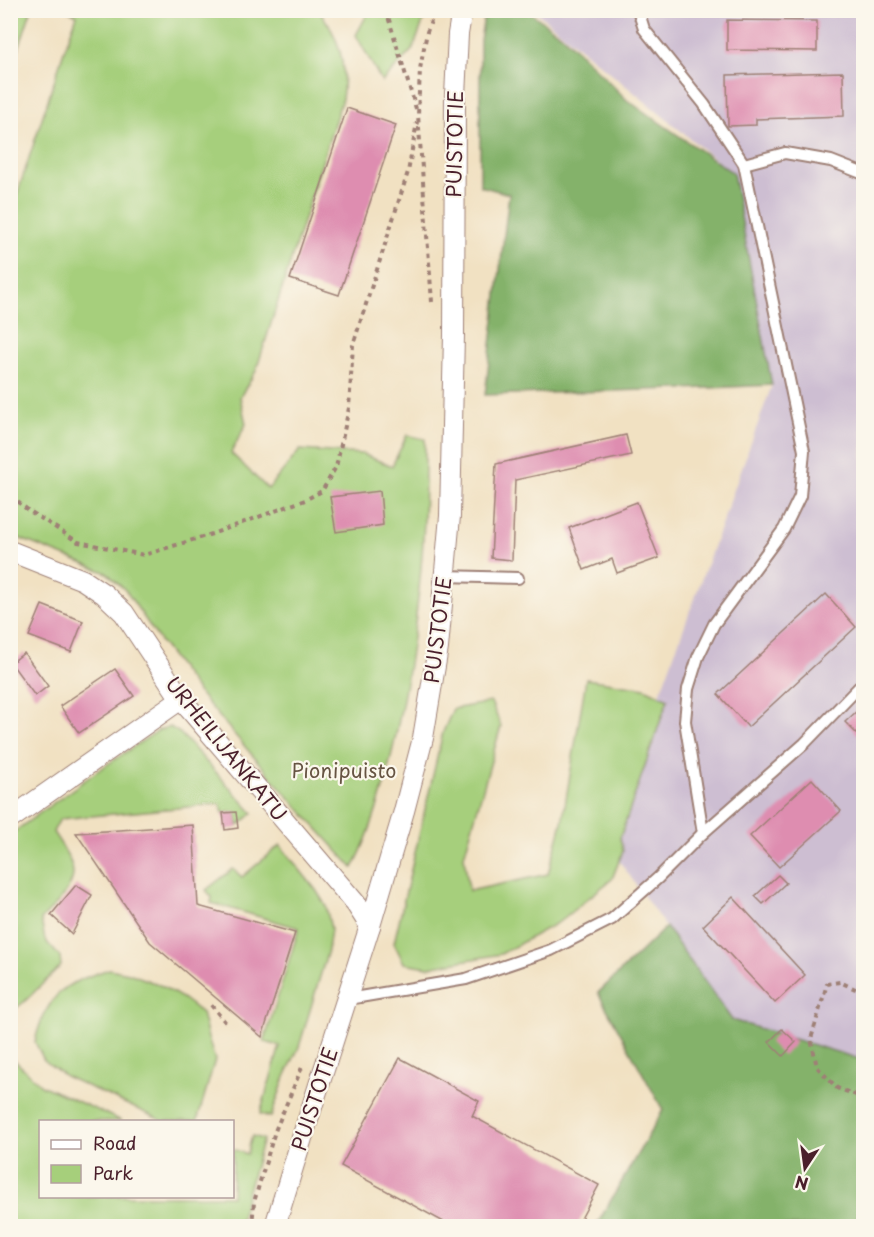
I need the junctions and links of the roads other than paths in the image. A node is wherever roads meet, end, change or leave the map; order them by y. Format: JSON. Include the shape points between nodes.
{"nodes":[{"id":1,"x":462,"y":10,"type":"edge"},
{"id":2,"x":638,"y":10,"type":"edge"},
{"id":3,"x":744,"y":164,"type":"junction"},
{"id":4,"x":864,"y":174,"type":"edge"},
{"id":5,"x":10,"y":551,"type":"edge"},
{"id":6,"x":445,"y":576,"type":"junction"},
{"id":7,"x":518,"y":578,"type":"dead end"},
{"id":8,"x":864,"y":682,"type":"edge"},
{"id":9,"x":181,"y":699,"type":"junction"},
{"id":10,"x":10,"y":819,"type":"edge"},
{"id":11,"x":703,"y":833,"type":"junction"},
{"id":12,"x":370,"y":926,"type":"junction"},
{"id":13,"x":348,"y":999,"type":"junction"},
{"id":14,"x":275,"y":1227,"type":"edge"}],
"edges":[{"from":1,"to":6,"type":"street","name":"PUISTOTIE","via":[[455,96],[451,505]]},
{"from":2,"to":3,"type":"lane","via":[[644,29],[704,104]]},
{"from":3,"to":4,"type":"lane","via":[[785,153],[831,161]]},
{"from":3,"to":11,"type":"lane","via":[[804,451],[800,496],[795,507],[714,624],[688,689],[685,721]]},
{"from":5,"to":9,"type":"street","name":"URHEILIJANKATU","via":[[82,580],[104,594],[124,612]]},
{"from":6,"to":7,"type":"lane"},
{"from":6,"to":12,"type":"street","name":"PUISTOTIE","via":[[423,738]]},
{"from":8,"to":11,"type":"lane","via":[[804,744]]},
{"from":9,"to":10,"type":"street"},
{"from":9,"to":12,"type":"street","name":"URHEILIJANKATU","via":[[356,904]]},
{"from":11,"to":13,"type":"lane","via":[[612,919],[551,950],[465,979]]},
{"from":12,"to":13,"type":"street","name":"PUISTOTIE"},
{"from":13,"to":14,"type":"street","name":"PUISTOTIE"}]}
